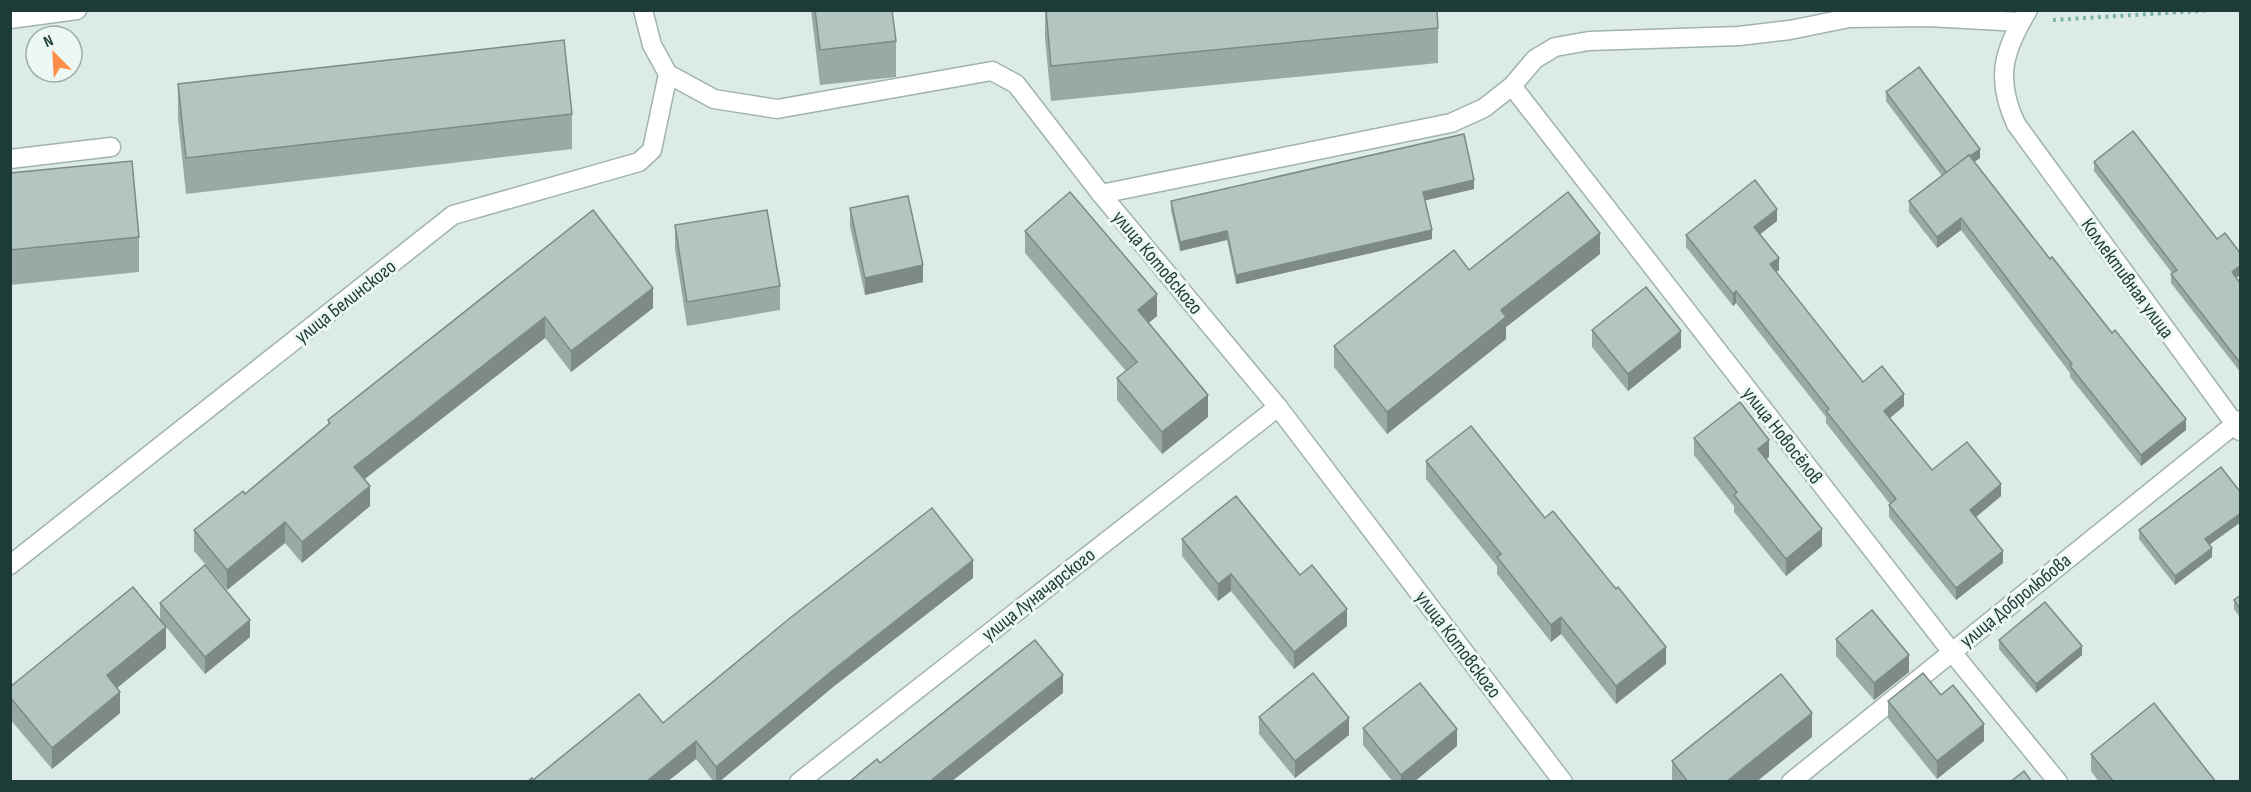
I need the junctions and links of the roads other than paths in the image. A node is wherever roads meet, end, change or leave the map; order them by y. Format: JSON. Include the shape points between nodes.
{"nodes":[{"id":1,"x":77,"y":10,"type":"edge"},
{"id":2,"x":643,"y":10,"type":"edge"},
{"id":3,"x":2024,"y":16,"type":"edge"},
{"id":4,"x":10,"y":19,"type":"edge"},
{"id":5,"x":668,"y":74,"type":"junction"},
{"id":6,"x":1512,"y":86,"type":"junction"},
{"id":7,"x":111,"y":147,"type":"dead end"},
{"id":8,"x":10,"y":159,"type":"edge"},
{"id":9,"x":1101,"y":194,"type":"junction"},
{"id":10,"x":1278,"y":407,"type":"junction"},
{"id":11,"x":2239,"y":425,"type":"edge"},
{"id":12,"x":10,"y":565,"type":"edge"},
{"id":13,"x":1951,"y":651,"type":"junction"},
{"id":14,"x":799,"y":782,"type":"edge"},
{"id":15,"x":1563,"y":782,"type":"edge"},
{"id":16,"x":1791,"y":782,"type":"edge"},
{"id":17,"x":2058,"y":782,"type":"edge"}],
"edges":[{"from":1,"to":4,"type":"street"},
{"from":2,"to":5,"type":"street","via":[[652,45]]},
{"from":3,"to":6,"type":"street","via":[[1849,18],[1739,36],[1588,41],[1555,47],[1535,59]]},
{"from":3,"to":11,"type":"street","name":"Коллективная улица","via":[[2003,62],[2006,103],[2016,124]]},
{"from":5,"to":9,"type":"street","name":"улица Котовского","via":[[714,99],[777,109],[992,71],[1016,84]]},
{"from":5,"to":12,"type":"street","name":"улица Белинского","via":[[652,150],[639,162],[453,215]]},
{"from":6,"to":9,"type":"street","via":[[1484,108],[1451,123]]},
{"from":6,"to":13,"type":"street","name":"улица Новосёлов"},
{"from":7,"to":8,"type":"street"},
{"from":9,"to":10,"type":"street","name":"улица Котовского"},
{"from":10,"to":14,"type":"street","name":"улица Луначарского"},
{"from":10,"to":15,"type":"street","name":"улица Котовского"},
{"from":11,"to":13,"type":"street","name":"улица Добролюбова"},
{"from":13,"to":16,"type":"street","name":"улица Добролюбова"},
{"from":13,"to":17,"type":"street","name":"улица Новосёлов"}]}
